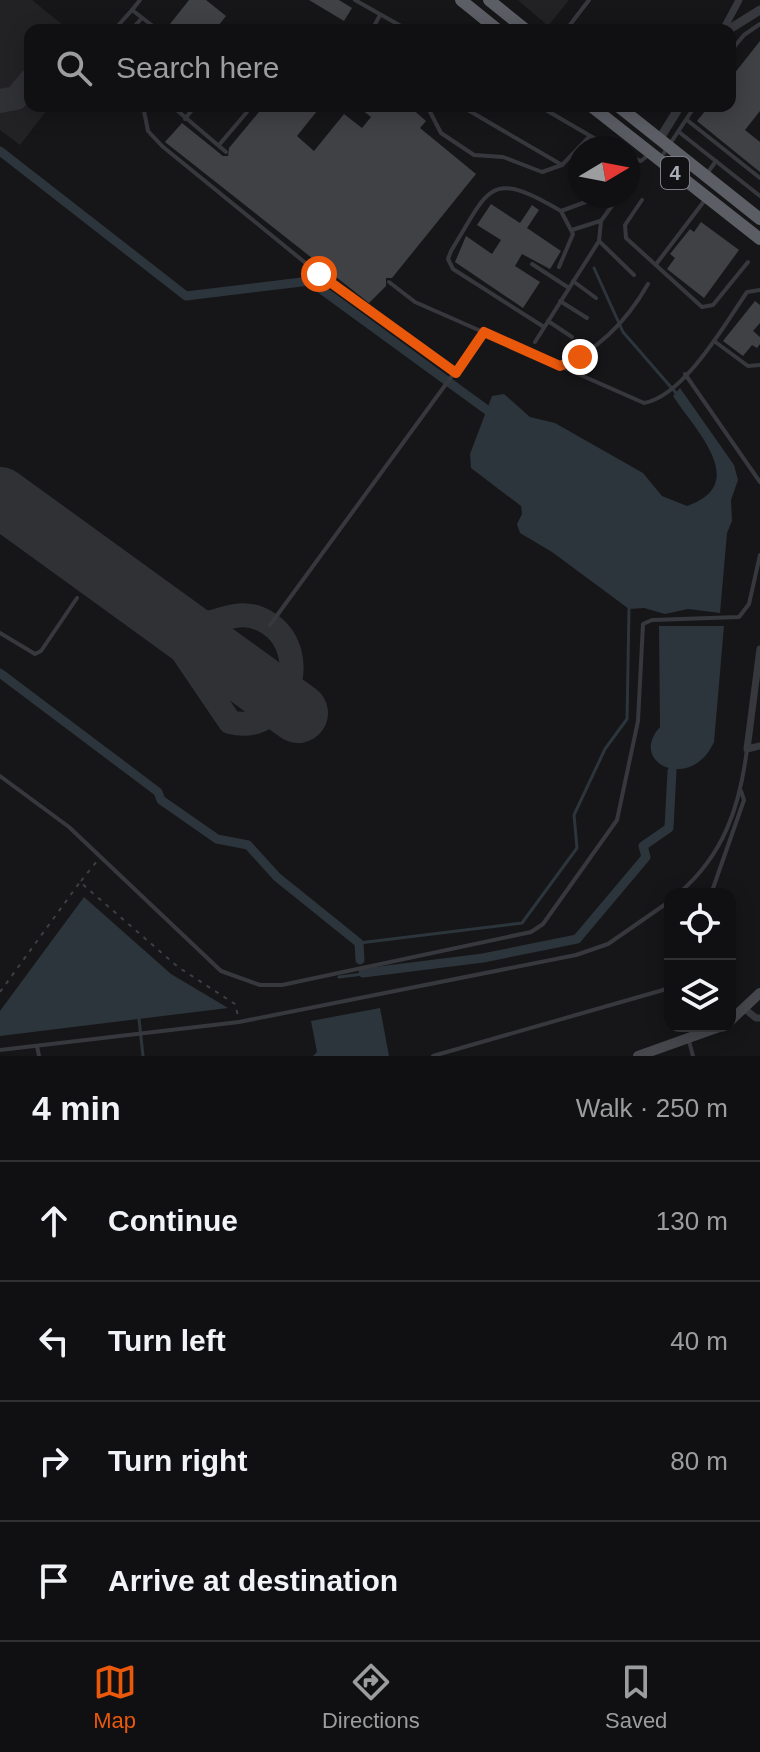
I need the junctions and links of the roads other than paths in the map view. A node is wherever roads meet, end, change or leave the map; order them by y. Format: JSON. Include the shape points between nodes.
{"nodes":[{"id":1,"x":140,"y":0,"type":"edge"},
{"id":2,"x":355,"y":0,"type":"edge"},
{"id":3,"x":489,"y":0,"type":"edge"},
{"id":4,"x":589,"y":0,"type":"edge"},
{"id":5,"x":739,"y":0,"type":"edge"},
{"id":6,"x":468,"y":2,"type":"edge"},
{"id":7,"x":132,"y":10,"type":"junction"},
{"id":8,"x":760,"y":10,"type":"edge"},
{"id":9,"x":380,"y":15,"type":"junction"},
{"id":10,"x":142,"y":18,"type":"junction"},
{"id":11,"x":119,"y":24,"type":"edge"},
{"id":12,"x":136,"y":24,"type":"edge"},
{"id":13,"x":148,"y":24,"type":"edge"},
{"id":14,"x":375,"y":24,"type":"edge"},
{"id":15,"x":397,"y":24,"type":"edge"},
{"id":16,"x":492,"y":24,"type":"edge"},
{"id":17,"x":519,"y":24,"type":"edge"},
{"id":18,"x":571,"y":24,"type":"edge"},
{"id":19,"x":728,"y":24,"type":"edge"},
{"id":20,"x":736,"y":24,"type":"edge"},
{"id":21,"x":760,"y":24,"type":"edge"},
{"id":22,"x":736,"y":45,"type":"edge"},
{"id":23,"x":144,"y":112,"type":"edge"},
{"id":24,"x":178,"y":112,"type":"edge"},
{"id":25,"x":190,"y":112,"type":"edge"},
{"id":26,"x":247,"y":112,"type":"edge"},
{"id":27,"x":430,"y":112,"type":"edge"},
{"id":28,"x":471,"y":112,"type":"edge"},
{"id":29,"x":549,"y":112,"type":"edge"},
{"id":30,"x":598,"y":112,"type":"edge"},
{"id":31,"x":629,"y":112,"type":"edge"},
{"id":32,"x":677,"y":112,"type":"edge"},
{"id":33,"x":692,"y":112,"type":"edge"},
{"id":34,"x":185,"y":119,"type":"junction"},
{"id":35,"x":687,"y":120,"type":"junction"},
{"id":36,"x":679,"y":132,"type":"junction"},
{"id":37,"x":590,"y":136,"type":"edge"},
{"id":38,"x":664,"y":143,"type":"junction"},
{"id":39,"x":218,"y":145,"type":"junction"},
{"id":40,"x":226,"y":152,"type":"dead end"},
{"id":41,"x":654,"y":157,"type":"junction"},
{"id":42,"x":568,"y":159,"type":"edge"},
{"id":43,"x":640,"y":161,"type":"edge"},
{"id":44,"x":716,"y":161,"type":"junction"},
{"id":45,"x":562,"y":165,"type":"junction"},
{"id":46,"x":705,"y":176,"type":"junction"},
{"id":47,"x":760,"y":178,"type":"edge"},
{"id":48,"x":760,"y":196,"type":"edge"},
{"id":49,"x":707,"y":198,"type":"junction"},
{"id":50,"x":642,"y":200,"type":"dead end"},
{"id":51,"x":569,"y":208,"type":"edge"},
{"id":52,"x":612,"y":208,"type":"edge"},
{"id":53,"x":561,"y":211,"type":"junction"},
{"id":54,"x":760,"y":219,"type":"edge"},
{"id":55,"x":601,"y":221,"type":"junction"},
{"id":56,"x":572,"y":230,"type":"junction"},
{"id":57,"x":760,"y":239,"type":"edge"},
{"id":58,"x":599,"y":241,"type":"junction"},
{"id":59,"x":748,"y":262,"type":"dead end"},
{"id":60,"x":656,"y":263,"type":"junction"},
{"id":61,"x":532,"y":264,"type":"dead end"},
{"id":62,"x":559,"y":267,"type":"dead end"},
{"id":63,"x":634,"y":275,"type":"dead end"},
{"id":64,"x":573,"y":281,"type":"junction"},
{"id":65,"x":389,"y":282,"type":"dead end"},
{"id":66,"x":648,"y":284,"type":"dead end"},
{"id":67,"x":569,"y":288,"type":"junction"},
{"id":68,"x":760,"y":290,"type":"edge"},
{"id":69,"x":596,"y":298,"type":"dead end"},
{"id":70,"x":560,"y":301,"type":"junction"},
{"id":71,"x":587,"y":318,"type":"dead end"},
{"id":72,"x":546,"y":324,"type":"junction"},
{"id":73,"x":484,"y":332,"type":"junction"},
{"id":74,"x":572,"y":337,"type":"dead end"},
{"id":75,"x":714,"y":341,"type":"junction"},
{"id":76,"x":535,"y":342,"type":"dead end"},
{"id":77,"x":560,"y":366,"type":"junction"},
{"id":78,"x":760,"y":366,"type":"edge"},
{"id":79,"x":456,"y":373,"type":"junction"},
{"id":80,"x":685,"y":374,"type":"junction"},
{"id":81,"x":760,"y":482,"type":"edge"},
{"id":82,"x":760,"y":555,"type":"edge"},
{"id":83,"x":77,"y":598,"type":"dead end"},
{"id":84,"x":270,"y":625,"type":"dead end"},
{"id":85,"x":0,"y":633,"type":"edge"},
{"id":86,"x":760,"y":649,"type":"edge"},
{"id":87,"x":760,"y":746,"type":"edge"},
{"id":88,"x":747,"y":749,"type":"junction"},
{"id":89,"x":0,"y":776,"type":"edge"},
{"id":90,"x":741,"y":788,"type":"junction"},
{"id":91,"x":721,"y":845,"type":"junction"},
{"id":92,"x":726,"y":850,"type":"junction"},
{"id":93,"x":685,"y":888,"type":"edge"},
{"id":94,"x":713,"y":888,"type":"edge"},
{"id":95,"x":664,"y":905,"type":"edge"},
{"id":96,"x":664,"y":990,"type":"edge"},
{"id":97,"x":760,"y":993,"type":"edge"},
{"id":98,"x":746,"y":1010,"type":"junction"},
{"id":99,"x":736,"y":1017,"type":"edge"},
{"id":100,"x":760,"y":1018,"type":"edge"},
{"id":101,"x":706,"y":1032,"type":"edge"},
{"id":102,"x":688,"y":1039,"type":"junction"},
{"id":103,"x":37,"y":1046,"type":"junction"},
{"id":104,"x":0,"y":1050,"type":"edge"},
{"id":105,"x":669,"y":1051,"type":"edge"},
{"id":106,"x":39,"y":1056,"type":"edge"},
{"id":107,"x":433,"y":1056,"type":"edge"},
{"id":108,"x":638,"y":1056,"type":"edge"},
{"id":109,"x":693,"y":1056,"type":"edge"}],
"edges":[{"from":1,"to":7,"type":"lane"},
{"from":2,"to":9,"type":"lane"},
{"from":3,"to":17,"type":"highway"},
{"from":4,"to":18,"type":"lane"},
{"from":5,"to":19,"type":"street"},
{"from":6,"to":16,"type":"highway"},
{"from":7,"to":10,"type":"lane"},
{"from":7,"to":11,"type":"lane"},
{"from":8,"to":20,"type":"street"},
{"from":9,"to":14,"type":"lane"},
{"from":9,"to":15,"type":"lane"},
{"from":10,"to":12,"type":"lane"},
{"from":10,"to":13,"type":"lane"},
{"from":21,"to":22,"type":"lane"},
{"from":23,"to":79,"type":"lane","via":[[148,131],[162,146],[319,274]]},
{"from":24,"to":34,"type":"lane"},
{"from":25,"to":34,"type":"lane"},
{"from":26,"to":39,"type":"lane"},
{"from":27,"to":45,"type":"lane","via":[[441,133],[474,155],[503,157],[546,173]]},
{"from":28,"to":45,"type":"lane"},
{"from":29,"to":37,"type":"lane"},
{"from":30,"to":41,"type":"highway","number":"4"},
{"from":31,"to":38,"type":"highway","number":"4"},
{"from":32,"to":38,"type":"street"},
{"from":33,"to":35,"type":"lane"},
{"from":34,"to":39,"type":"lane"},
{"from":35,"to":36,"type":"lane"},
{"from":35,"to":47,"type":"lane"},
{"from":36,"to":38,"type":"lane"},
{"from":36,"to":44,"type":"lane"},
{"from":38,"to":41,"type":"highway"},
{"from":38,"to":46,"type":"highway","number":"4"},
{"from":39,"to":40,"type":"lane"},
{"from":41,"to":43,"type":"lane"},
{"from":41,"to":49,"type":"highway","number":"4"},
{"from":42,"to":45,"type":"lane"},
{"from":44,"to":46,"type":"lane"},
{"from":44,"to":48,"type":"lane"},
{"from":46,"to":54,"type":"highway","number":"4"},
{"from":49,"to":57,"type":"highway","number":"4"},
{"from":49,"to":60,"type":"lane"},
{"from":50,"to":60,"type":"lane","via":[[624,232]]},
{"from":51,"to":53,"type":"lane"},
{"from":52,"to":55,"type":"lane"},
{"from":53,"to":56,"type":"lane"},
{"from":53,"to":72,"type":"lane","via":[[509,186],[498,187],[448,259],[453,269]]},
{"from":55,"to":56,"type":"lane"},
{"from":55,"to":58,"type":"lane"},
{"from":56,"to":62,"type":"lane"},
{"from":58,"to":63,"type":"lane"},
{"from":58,"to":64,"type":"lane"},
{"from":59,"to":60,"type":"lane","via":[[707,308]]},
{"from":61,"to":67,"type":"lane"},
{"from":64,"to":67,"type":"lane"},
{"from":64,"to":69,"type":"lane"},
{"from":65,"to":73,"type":"lane","via":[[415,302]]},
{"from":66,"to":77,"type":"lane","via":[[615,329]]},
{"from":67,"to":70,"type":"lane"},
{"from":68,"to":75,"type":"lane","via":[[747,292]]},
{"from":70,"to":71,"type":"lane"},
{"from":70,"to":72,"type":"lane"},
{"from":72,"to":74,"type":"lane"},
{"from":72,"to":76,"type":"lane"},
{"from":73,"to":77,"type":"lane"},
{"from":73,"to":79,"type":"lane"},
{"from":75,"to":78,"type":"lane","via":[[748,366]]},
{"from":75,"to":80,"type":"lane"},
{"from":77,"to":80,"type":"lane","via":[[636,401],[651,402]]},
{"from":79,"to":84,"type":"lane"},
{"from":80,"to":81,"type":"lane"},
{"from":82,"to":89,"type":"lane","via":[[749,604],[739,617],[643,624],[638,721],[617,820],[538,929],[282,985],[260,985],[221,971],[69,827]]},
{"from":83,"to":85,"type":"lane","via":[[35,654]]},
{"from":86,"to":88,"type":"street"},
{"from":87,"to":88,"type":"street"},
{"from":88,"to":90,"type":"lane"},
{"from":90,"to":91,"type":"lane"},
{"from":90,"to":92,"type":"lane","via":[[744,800]]},
{"from":91,"to":92,"type":"lane"},
{"from":91,"to":93,"type":"lane"},
{"from":92,"to":94,"type":"lane"},
{"from":95,"to":103,"type":"lane","via":[[608,944],[576,955],[239,1022]]},
{"from":96,"to":107,"type":"lane"},
{"from":97,"to":98,"type":"main road"},
{"from":98,"to":99,"type":"main road"},
{"from":98,"to":100,"type":"street"},
{"from":101,"to":102,"type":"main road"},
{"from":102,"to":105,"type":"main road"},
{"from":102,"to":109,"type":"lane"},
{"from":103,"to":104,"type":"lane"},
{"from":103,"to":106,"type":"lane"},
{"from":105,"to":108,"type":"main road"}]}
